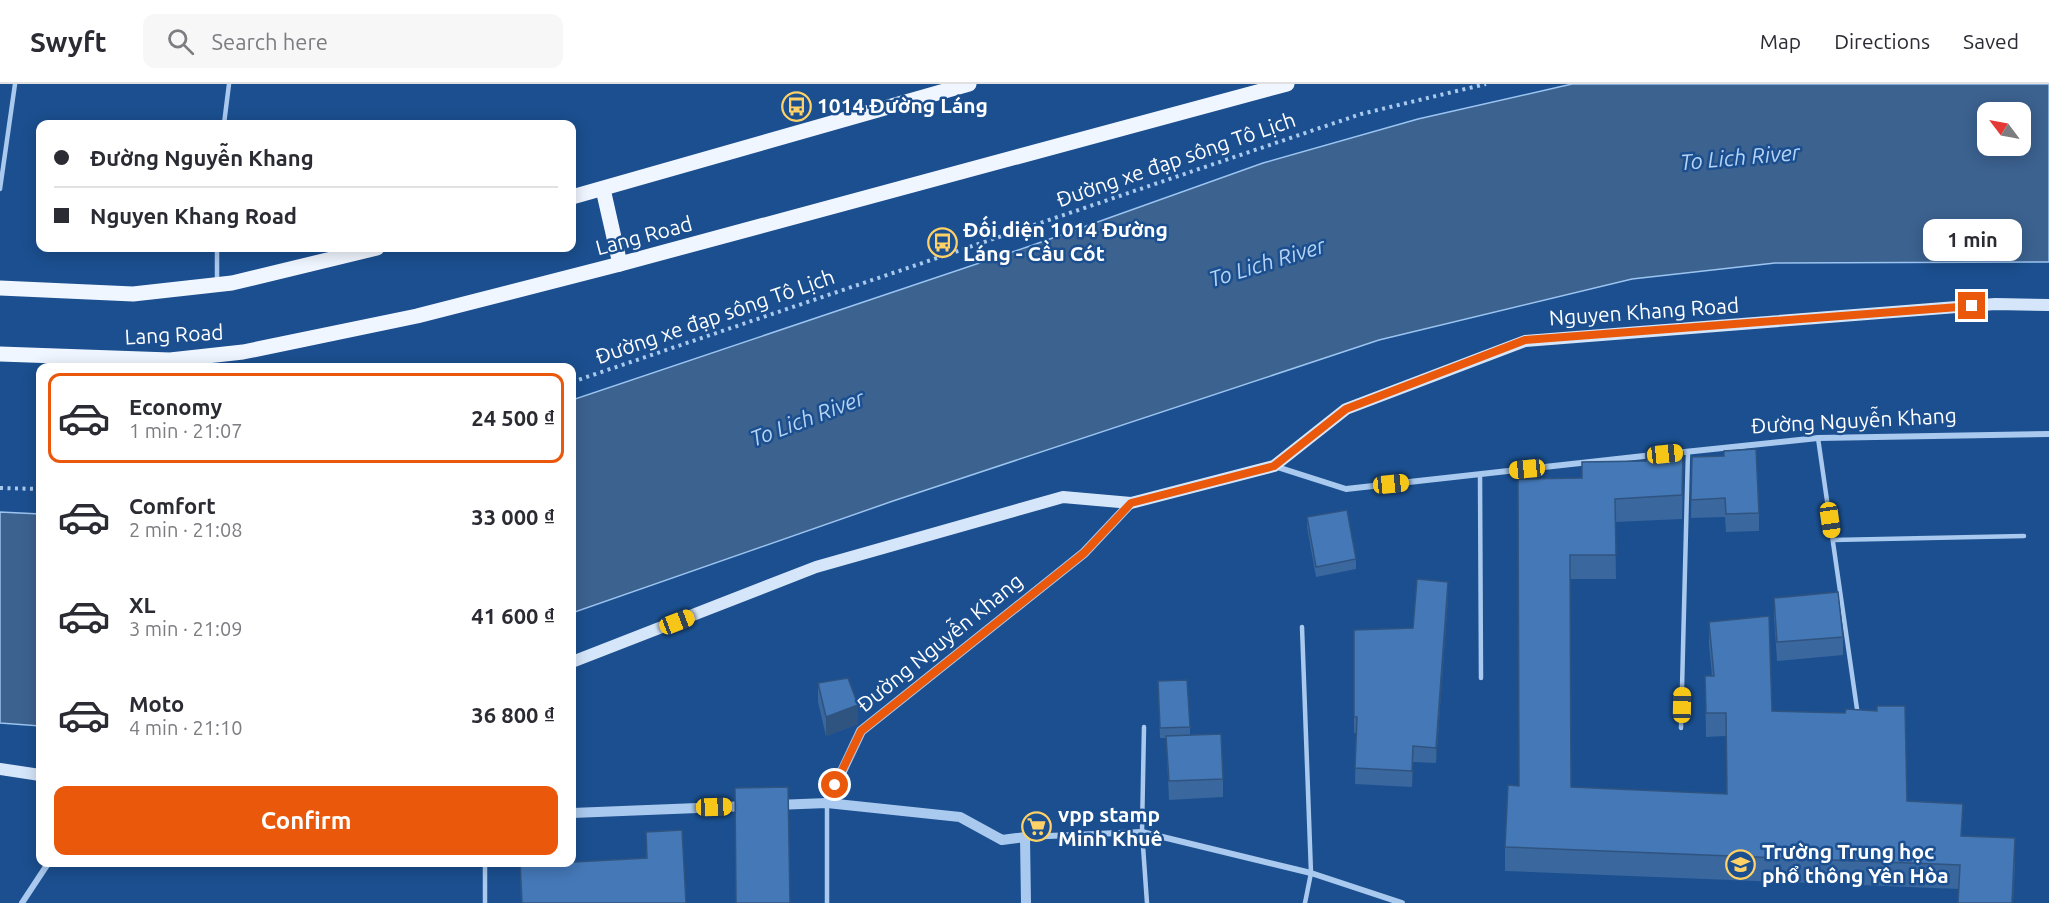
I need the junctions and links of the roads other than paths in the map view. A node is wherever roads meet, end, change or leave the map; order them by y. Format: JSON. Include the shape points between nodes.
{"nodes":[{"id":1,"x":15,"y":84,"type":"edge"},
{"id":2,"x":229,"y":84,"type":"edge"},
{"id":3,"x":969,"y":84,"type":"edge"},
{"id":4,"x":1287,"y":84,"type":"edge"},
{"id":5,"x":224,"y":120,"type":"edge"},
{"id":6,"x":0,"y":189,"type":"edge"},
{"id":7,"x":603,"y":189,"type":"junction"},
{"id":8,"x":576,"y":196,"type":"edge"},
{"id":9,"x":217,"y":252,"type":"edge"},
{"id":10,"x":359,"y":252,"type":"edge"},
{"id":11,"x":620,"y":264,"type":"junction"},
{"id":12,"x":217,"y":284,"type":"junction"},
{"id":13,"x":0,"y":288,"type":"edge"},
{"id":14,"x":2049,"y":305,"type":"edge"},
{"id":15,"x":0,"y":354,"type":"edge"},
{"id":16,"x":152,"y":363,"type":"edge"},
{"id":17,"x":175,"y":363,"type":"edge"},
{"id":18,"x":2049,"y":434,"type":"edge"},
{"id":19,"x":1818,"y":438,"type":"junction"},
{"id":20,"x":1688,"y":452,"type":"junction"},
{"id":21,"x":1274,"y":466,"type":"junction"},
{"id":22,"x":1480,"y":474,"type":"junction"},
{"id":23,"x":1131,"y":503,"type":"junction"},
{"id":24,"x":2024,"y":536,"type":"dead end"},
{"id":25,"x":1833,"y":540,"type":"junction"},
{"id":26,"x":1302,"y":627,"type":"dead end"},
{"id":27,"x":576,"y":660,"type":"edge"},
{"id":28,"x":1481,"y":678,"type":"dead end"},
{"id":29,"x":1859,"y":721,"type":"edge"},
{"id":30,"x":1144,"y":727,"type":"dead end"},
{"id":31,"x":1681,"y":728,"type":"dead end"},
{"id":32,"x":0,"y":769,"type":"edge"},
{"id":33,"x":36,"y":774,"type":"edge"},
{"id":34,"x":827,"y":803,"type":"junction"},
{"id":35,"x":767,"y":805,"type":"edge"},
{"id":36,"x":755,"y":806,"type":"edge"},
{"id":37,"x":576,"y":813,"type":"edge"},
{"id":38,"x":1142,"y":832,"type":"junction"},
{"id":39,"x":1025,"y":837,"type":"junction"},
{"id":40,"x":46,"y":867,"type":"edge"},
{"id":41,"x":485,"y":867,"type":"edge"},
{"id":42,"x":1311,"y":873,"type":"junction"},
{"id":43,"x":22,"y":903,"type":"edge"},
{"id":44,"x":485,"y":903,"type":"edge"},
{"id":45,"x":827,"y":903,"type":"edge"},
{"id":46,"x":1026,"y":903,"type":"edge"},
{"id":47,"x":1147,"y":903,"type":"edge"},
{"id":48,"x":1305,"y":903,"type":"edge"},
{"id":49,"x":1402,"y":903,"type":"edge"}],
"edges":[{"from":1,"to":6,"type":"lane"},
{"from":2,"to":5,"type":"lane"},
{"from":3,"to":7,"type":"main road"},
{"from":4,"to":11,"type":"main road","name":"Lang Road"},
{"from":7,"to":8,"type":"main road"},
{"from":7,"to":11,"type":"main road"},
{"from":9,"to":12,"type":"lane"},
{"from":10,"to":12,"type":"main road","name":"Lang Road"},
{"from":11,"to":17,"type":"main road","name":"Lang Road","via":[[417,316]]},
{"from":12,"to":13,"type":"main road","name":"Lang Road","via":[[133,294]]},
{"from":14,"to":21,"type":"main road","name":"Nguyen Khang Road","via":[[1995,304],[1525,340],[1346,409]]},
{"from":15,"to":16,"type":"main road","name":"Lang Road"},
{"from":18,"to":19,"type":"street","name":"Đường Nguyễn Khang"},
{"from":19,"to":20,"type":"street","name":"Đường Nguyễn Khang"},
{"from":19,"to":25,"type":"lane"},
{"from":20,"to":22,"type":"street","name":"Đường Nguyễn Khang"},
{"from":20,"to":31,"type":"lane"},
{"from":21,"to":22,"type":"street","name":"Đường Nguyễn Khang","via":[[1346,489]]},
{"from":21,"to":23,"type":"main road"},
{"from":22,"to":28,"type":"lane"},
{"from":23,"to":27,"type":"main road","via":[[1063,497],[827,564]]},
{"from":23,"to":34,"type":"street","name":"Đường Nguyễn Khang","via":[[1084,553],[861,731]]},
{"from":24,"to":25,"type":"lane"},
{"from":25,"to":29,"type":"lane"},
{"from":26,"to":42,"type":"lane"},
{"from":30,"to":38,"type":"lane"},
{"from":32,"to":33,"type":"main road"},
{"from":34,"to":35,"type":"street"},
{"from":34,"to":39,"type":"street","via":[[960,817],[1002,840]]},
{"from":34,"to":45,"type":"lane"},
{"from":36,"to":37,"type":"street"},
{"from":38,"to":39,"type":"street"},
{"from":38,"to":42,"type":"street"},
{"from":38,"to":47,"type":"lane"},
{"from":39,"to":46,"type":"street"},
{"from":40,"to":43,"type":"street"},
{"from":41,"to":44,"type":"lane"},
{"from":42,"to":48,"type":"lane"},
{"from":42,"to":49,"type":"street"}]}
